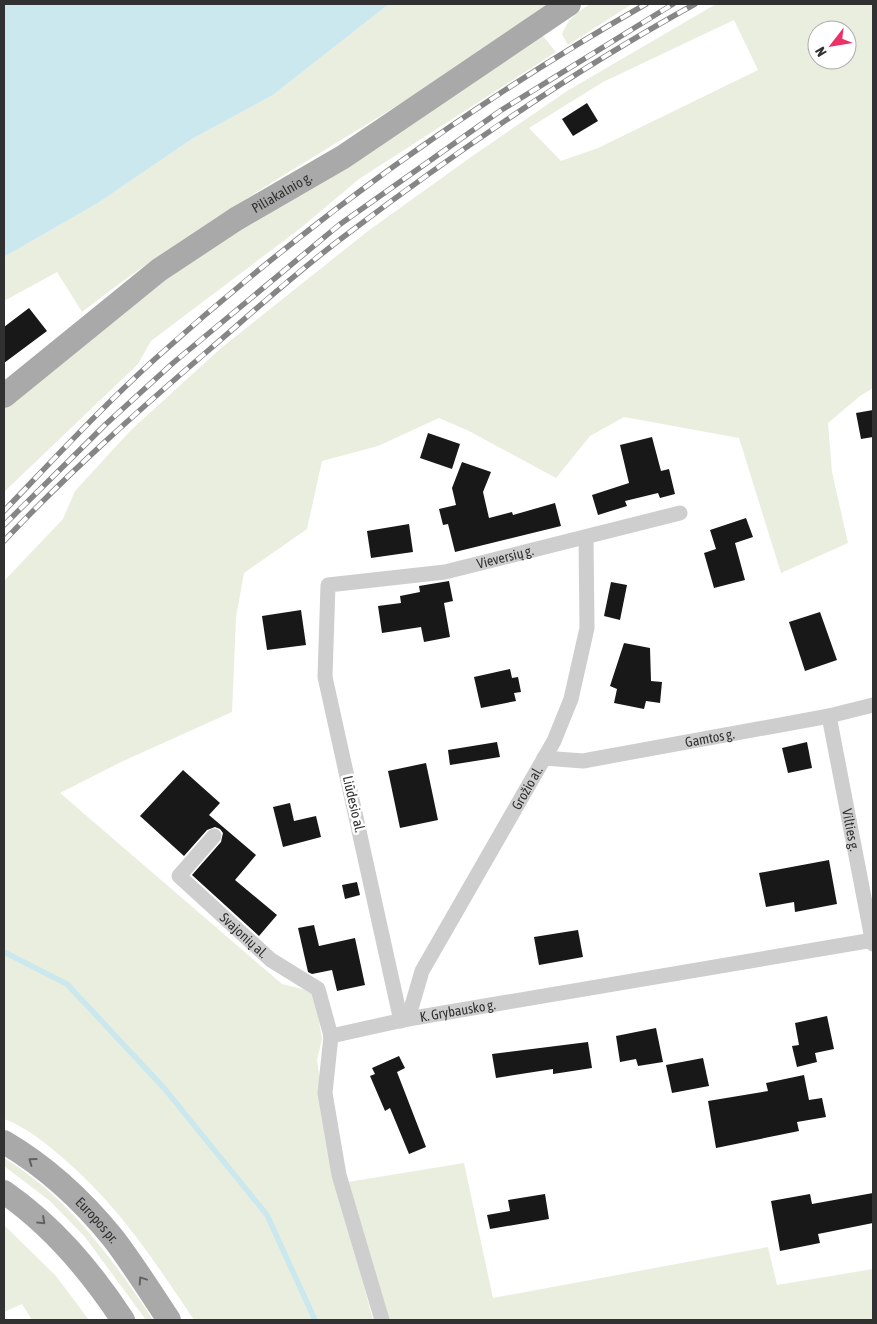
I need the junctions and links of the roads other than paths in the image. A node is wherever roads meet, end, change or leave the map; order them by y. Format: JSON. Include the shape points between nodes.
{"nodes":[{"id":1,"x":569,"y":4,"type":"edge"},
{"id":2,"x":4,"y":396,"type":"edge"},
{"id":3,"x":680,"y":513,"type":"dead end"},
{"id":4,"x":586,"y":538,"type":"junction"},
{"id":5,"x":328,"y":585,"type":"joint"},
{"id":6,"x":873,"y":705,"type":"edge"},
{"id":7,"x":829,"y":716,"type":"junction"},
{"id":8,"x":544,"y":758,"type":"junction"},
{"id":9,"x":214,"y":836,"type":"dead end"},
{"id":10,"x":873,"y":941,"type":"edge"},
{"id":11,"x":405,"y":1020,"type":"junction"},
{"id":12,"x":331,"y":1036,"type":"junction"},
{"id":13,"x":4,"y":1142,"type":"edge"},
{"id":14,"x":4,"y":1192,"type":"edge"},
{"id":15,"x":123,"y":1320,"type":"edge"},
{"id":16,"x":169,"y":1320,"type":"edge"},
{"id":17,"x":382,"y":1320,"type":"edge"}],
"edges":[{"from":1,"to":2,"type":"main road","name":"Piliakalnio g.","via":[[342,157],[236,219],[159,270]]},
{"from":3,"to":4,"type":"street","name":"Vieversių g."},
{"from":4,"to":5,"type":"street","name":"Vieversių g.","via":[[445,572]]},
{"from":4,"to":8,"type":"street","name":"Grožio al.","via":[[587,628],[571,699]]},
{"from":5,"to":11,"type":"street","name":"Liūdesio al.","via":[[325,677]]},
{"from":6,"to":7,"type":"street","name":"Gamtos g."},
{"from":7,"to":8,"type":"street","name":"Gamtos g.","via":[[583,761]]},
{"from":7,"to":10,"type":"street","name":"Vilties g."},
{"from":8,"to":11,"type":"street","name":"Grožio al.","via":[[422,971]]},
{"from":9,"to":12,"type":"street","name":"Svajonių al.","via":[[179,876],[271,960],[318,989]]},
{"from":10,"to":11,"type":"street","name":"K. Grybausko g."},
{"from":11,"to":12,"type":"street","name":"K. Grybausko g."},
{"from":12,"to":17,"type":"street","via":[[326,1093],[339,1175]]},
{"from":16,"to":13,"type":"main road","name":"Europos pr.","one_way":true,"via":[[113,1238],[88,1209],[48,1173]]},
{"from":14,"to":15,"type":"main road","one_way":true,"via":[[42,1220],[63,1242],[84,1265]]}]}
